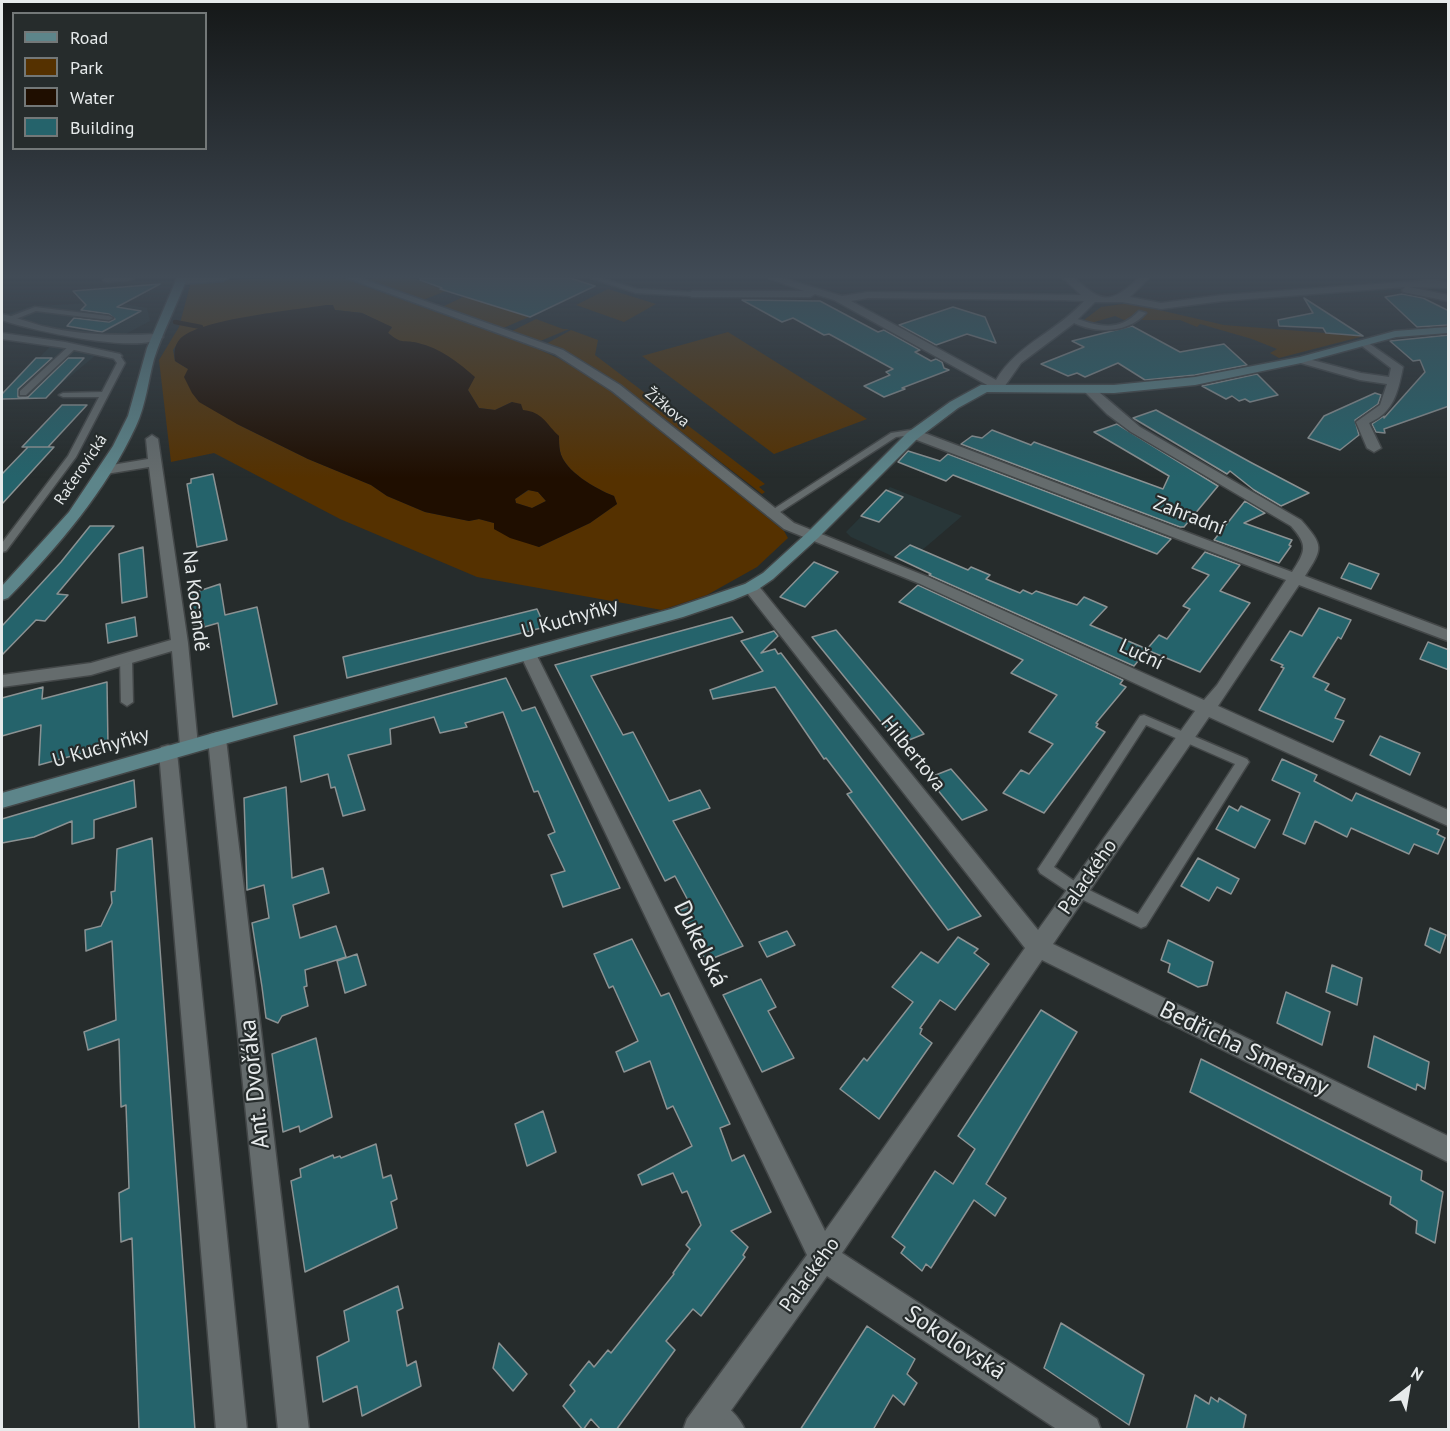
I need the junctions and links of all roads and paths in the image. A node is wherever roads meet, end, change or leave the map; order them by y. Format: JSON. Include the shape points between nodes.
{"nodes":[{"id":1,"x":62,"y":345,"type":"edge"},
{"id":2,"x":155,"y":345,"type":"edge"},
{"id":3,"x":539,"y":345,"type":"edge"},
{"id":4,"x":925,"y":345,"type":"edge"},
{"id":5,"x":1037,"y":345,"type":"edge"},
{"id":6,"x":1357,"y":345,"type":"edge"},
{"id":7,"x":1366,"y":345,"type":"edge"},
{"id":8,"x":73,"y":347,"type":"junction"},
{"id":9,"x":116,"y":356,"type":"joint"},
{"id":10,"x":1301,"y":360,"type":"junction"},
{"id":11,"x":1394,"y":381,"type":"junction"},
{"id":12,"x":998,"y":387,"type":"junction"},
{"id":13,"x":1089,"y":390,"type":"junction"},
{"id":14,"x":23,"y":393,"type":"dead end"},
{"id":15,"x":105,"y":394,"type":"junction"},
{"id":16,"x":63,"y":395,"type":"dead end"},
{"id":17,"x":916,"y":433,"type":"junction"},
{"id":18,"x":152,"y":439,"type":"dead end"},
{"id":19,"x":1374,"y":448,"type":"dead end"},
{"id":20,"x":155,"y":462,"type":"junction"},
{"id":21,"x":106,"y":470,"type":"junction"},
{"id":22,"x":771,"y":513,"type":"junction"},
{"id":23,"x":813,"y":535,"type":"junction"},
{"id":24,"x":2,"y":549,"type":"edge"},
{"id":25,"x":1296,"y":579,"type":"junction"},
{"id":26,"x":751,"y":587,"type":"junction"},
{"id":27,"x":2,"y":595,"type":"edge"},
{"id":28,"x":1449,"y":636,"type":"edge"},
{"id":29,"x":180,"y":643,"type":"junction"},
{"id":30,"x":528,"y":654,"type":"junction"},
{"id":31,"x":126,"y":659,"type":"junction"},
{"id":32,"x":2,"y":681,"type":"edge"},
{"id":33,"x":127,"y":702,"type":"dead end"},
{"id":34,"x":1204,"y":709,"type":"junction"},
{"id":35,"x":1184,"y":737,"type":"junction"},
{"id":36,"x":217,"y":738,"type":"junction"},
{"id":37,"x":179,"y":749,"type":"junction"},
{"id":38,"x":2,"y":801,"type":"edge"},
{"id":39,"x":1449,"y":818,"type":"edge"},
{"id":40,"x":1077,"y":891,"type":"junction"},
{"id":41,"x":1039,"y":948,"type":"junction"},
{"id":42,"x":1449,"y":1149,"type":"edge"},
{"id":43,"x":824,"y":1257,"type":"junction"},
{"id":44,"x":713,"y":1408,"type":"junction"},
{"id":45,"x":232,"y":1430,"type":"edge"},
{"id":46,"x":294,"y":1430,"type":"edge"},
{"id":47,"x":698,"y":1430,"type":"edge"},
{"id":48,"x":735,"y":1430,"type":"edge"},
{"id":49,"x":1086,"y":1430,"type":"edge"}],
"edges":[{"from":1,"to":8,"type":"street"},
{"from":2,"to":21,"type":"street","name":"Račerovická","via":[[132,422]]},
{"from":3,"to":22,"type":"street","name":"Žižkova","via":[[559,352],[616,388]]},
{"from":4,"to":12,"type":"street"},
{"from":5,"to":12,"type":"street","via":[[1004,372]]},
{"from":6,"to":10,"type":"street","name":"U Kuchyňky"},
{"from":7,"to":11,"type":"street","via":[[1397,367]]},
{"from":8,"to":9,"type":"street"},
{"from":8,"to":14,"type":"lane"},
{"from":9,"to":15,"type":"lane","via":[[121,363]]},
{"from":10,"to":11,"type":"street"},
{"from":10,"to":13,"type":"street","name":"U Kuchyňky","via":[[1195,381]]},
{"from":11,"to":19,"type":"street","via":[[1389,402],[1378,415],[1362,422]]},
{"from":12,"to":13,"type":"street","name":"U Kuchyňky"},
{"from":12,"to":17,"type":"street","name":"U Kuchyňky","via":[[977,391]]},
{"from":13,"to":25,"type":"street","name":"Palackého","via":[[1137,430],[1296,523],[1310,539],[1311,555]]},
{"from":15,"to":16,"type":"lane"},
{"from":15,"to":24,"type":"lane","via":[[72,457]]},
{"from":17,"to":22,"type":"lane","via":[[894,435]]},
{"from":17,"to":23,"type":"street","name":"U Kuchyňky"},
{"from":17,"to":25,"type":"street","name":"Zahradní"},
{"from":18,"to":20,"type":"street","name":"Na Kocandě"},
{"from":20,"to":21,"type":"street"},
{"from":20,"to":29,"type":"street","name":"Na Kocandě"},
{"from":21,"to":27,"type":"street","name":"Račerovická","via":[[37,561]]},
{"from":22,"to":23,"type":"street","name":"Žižkova","via":[[789,526]]},
{"from":23,"to":26,"type":"street","name":"U Kuchyňky"},
{"from":23,"to":34,"type":"street","name":"Luční","via":[[923,580]]},
{"from":25,"to":28,"type":"street","name":"Zahradní"},
{"from":25,"to":34,"type":"street","name":"Palackého","via":[[1223,689]]},
{"from":26,"to":30,"type":"street","name":"U Kuchyňky","via":[[677,613]]},
{"from":26,"to":41,"type":"street","name":"Hilbertova"},
{"from":29,"to":31,"type":"street"},
{"from":29,"to":37,"type":"street","name":"Na Kocandě"},
{"from":30,"to":36,"type":"street","name":"U Kuchyňky"},
{"from":30,"to":43,"type":"street","name":"Dukelská"},
{"from":31,"to":32,"type":"street","via":[[91,669]]},
{"from":31,"to":33,"type":"lane"},
{"from":34,"to":35,"type":"street","name":"Palackého"},
{"from":34,"to":39,"type":"street","name":"Luční"},
{"from":35,"to":40,"type":"street","name":"Palackého"},
{"from":35,"to":40,"type":"lane","via":[[1143,718],[1045,869]]},
{"from":35,"to":40,"type":"lane","via":[[1243,762],[1141,922]]},
{"from":36,"to":37,"type":"street","name":"U Kuchyňky"},
{"from":36,"to":46,"type":"street","name":"Ant. Dvořáka"},
{"from":37,"to":38,"type":"street","name":"U Kuchyňky"},
{"from":37,"to":45,"type":"street"},
{"from":40,"to":41,"type":"street","name":"Palackého"},
{"from":41,"to":42,"type":"street","name":"Bedřicha Smetany"},
{"from":41,"to":43,"type":"street","name":"Palackého"},
{"from":43,"to":44,"type":"street","name":"Palackého"},
{"from":43,"to":49,"type":"street","name":"Sokolovská"},
{"from":44,"to":47,"type":"street","name":"Palackého"},
{"from":44,"to":48,"type":"lane"}]}
